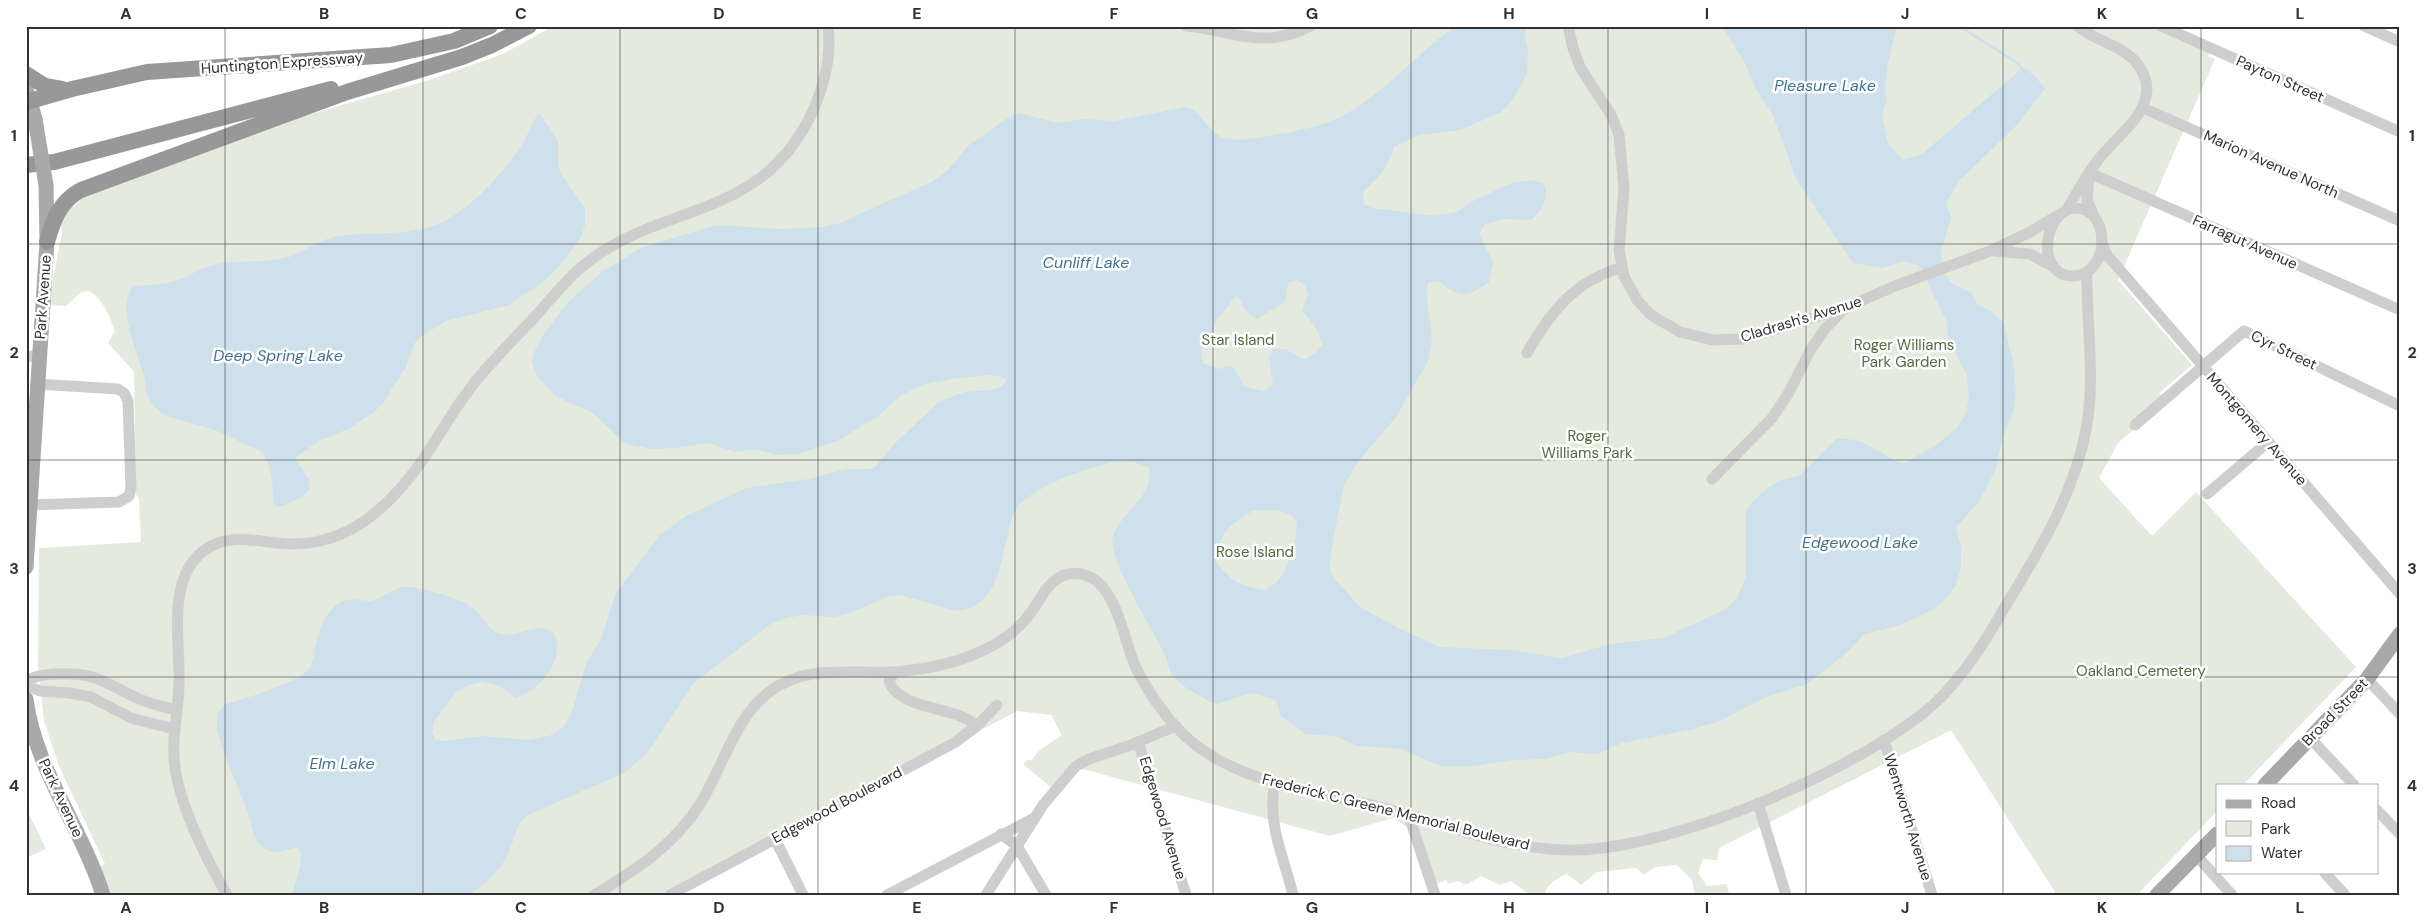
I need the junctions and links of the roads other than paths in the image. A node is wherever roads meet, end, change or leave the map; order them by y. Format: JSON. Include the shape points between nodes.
{"nodes":[{"id":1,"x":490,"y":26,"type":"edge"},
{"id":2,"x":529,"y":26,"type":"edge"},
{"id":3,"x":828,"y":26,"type":"edge"},
{"id":4,"x":1186,"y":26,"type":"edge"},
{"id":5,"x":1310,"y":26,"type":"edge"},
{"id":6,"x":1568,"y":26,"type":"edge"},
{"id":7,"x":2078,"y":26,"type":"edge"},
{"id":8,"x":2161,"y":26,"type":"edge"},
{"id":9,"x":2364,"y":26,"type":"edge"},
{"id":10,"x":2400,"y":42,"type":"edge"},
{"id":11,"x":445,"y":63,"type":"junction"},
{"id":12,"x":26,"y":74,"type":"edge"},
{"id":13,"x":72,"y":89,"type":"junction"},
{"id":14,"x":28,"y":95,"type":"edge"},
{"id":15,"x":2143,"y":108,"type":"junction"},
{"id":16,"x":2400,"y":132,"type":"edge"},
{"id":17,"x":26,"y":165,"type":"edge"},
{"id":18,"x":2090,"y":173,"type":"junction"},
{"id":19,"x":2064,"y":212,"type":"junction"},
{"id":20,"x":2095,"y":218,"type":"junction"},
{"id":21,"x":2400,"y":221,"type":"edge"},
{"id":22,"x":47,"y":242,"type":"junction"},
{"id":23,"x":2102,"y":243,"type":"junction"},
{"id":24,"x":1990,"y":251,"type":"junction"},
{"id":25,"x":2115,"y":264,"type":"junction"},
{"id":26,"x":1621,"y":268,"type":"junction"},
{"id":27,"x":2090,"y":269,"type":"junction"},
{"id":28,"x":2059,"y":271,"type":"junction"},
{"id":29,"x":1845,"y":308,"type":"junction"},
{"id":30,"x":2400,"y":310,"type":"edge"},
{"id":31,"x":1527,"y":353,"type":"dead end"},
{"id":32,"x":33,"y":356,"type":"edge"},
{"id":33,"x":2203,"y":368,"type":"junction"},
{"id":34,"x":37,"y":384,"type":"junction"},
{"id":35,"x":2400,"y":406,"type":"edge"},
{"id":36,"x":2135,"y":425,"type":"dead end"},
{"id":37,"x":2268,"y":442,"type":"junction"},
{"id":38,"x":1712,"y":479,"type":"dead end"},
{"id":39,"x":2207,"y":494,"type":"dead end"},
{"id":40,"x":29,"y":505,"type":"junction"},
{"id":41,"x":26,"y":567,"type":"edge"},
{"id":42,"x":2400,"y":594,"type":"edge"},
{"id":43,"x":2400,"y":634,"type":"edge"},
{"id":44,"x":894,"y":672,"type":"junction"},
{"id":45,"x":2367,"y":679,"type":"junction"},
{"id":46,"x":26,"y":683,"type":"edge"},
{"id":47,"x":26,"y":699,"type":"edge"},
{"id":48,"x":997,"y":705,"type":"dead end"},
{"id":49,"x":176,"y":710,"type":"junction"},
{"id":50,"x":2400,"y":714,"type":"edge"},
{"id":51,"x":977,"y":726,"type":"junction"},
{"id":52,"x":1176,"y":726,"type":"junction"},
{"id":53,"x":174,"y":729,"type":"junction"},
{"id":54,"x":2310,"y":738,"type":"junction"},
{"id":55,"x":1884,"y":740,"type":"junction"},
{"id":56,"x":1138,"y":742,"type":"junction"},
{"id":57,"x":1274,"y":783,"type":"junction"},
{"id":58,"x":2265,"y":784,"type":"edge"},
{"id":59,"x":2353,"y":784,"type":"edge"},
{"id":60,"x":1758,"y":803,"type":"junction"},
{"id":61,"x":2378,"y":811,"type":"edge"},
{"id":62,"x":1409,"y":816,"type":"junction"},
{"id":63,"x":1035,"y":817,"type":"junction"},
{"id":64,"x":1001,"y":834,"type":"junction"},
{"id":65,"x":2400,"y":834,"type":"edge"},
{"id":66,"x":2216,"y":835,"type":"edge"},
{"id":67,"x":775,"y":839,"type":"junction"},
{"id":68,"x":1017,"y":846,"type":"junction"},
{"id":69,"x":2196,"y":855,"type":"junction"},
{"id":70,"x":2326,"y":874,"type":"edge"},
{"id":71,"x":686,"y":891,"type":"edge"},
{"id":72,"x":103,"y":895,"type":"edge"},
{"id":73,"x":227,"y":895,"type":"edge"},
{"id":74,"x":594,"y":895,"type":"edge"},
{"id":75,"x":670,"y":895,"type":"edge"},
{"id":76,"x":803,"y":895,"type":"edge"},
{"id":77,"x":887,"y":895,"type":"edge"},
{"id":78,"x":986,"y":895,"type":"edge"},
{"id":79,"x":1046,"y":895,"type":"edge"},
{"id":80,"x":1186,"y":895,"type":"edge"},
{"id":81,"x":1294,"y":895,"type":"edge"},
{"id":82,"x":1435,"y":895,"type":"edge"},
{"id":83,"x":1786,"y":895,"type":"edge"},
{"id":84,"x":1932,"y":895,"type":"edge"},
{"id":85,"x":2157,"y":895,"type":"edge"},
{"id":86,"x":2232,"y":895,"type":"edge"},
{"id":87,"x":2346,"y":895,"type":"edge"}],
"edges":[{"from":1,"to":13,"type":"highway","name":"Huntington Expressway","via":[[454,41],[391,55],[156,71]]},
{"from":2,"to":11,"type":"highway"},
{"from":3,"to":49,"type":"street","via":[[828,57],[822,86],[805,125],[782,160],[757,182],[734,195],[621,239],[583,265],[476,382],[410,478],[375,514],[350,531],[320,542],[288,544],[232,539],[214,544],[198,555],[187,573],[180,597],[180,682]]},
{"from":4,"to":5,"type":"street","via":[[1268,40]]},
{"from":6,"to":26,"type":"street","name":"Cladrash's Avenue","via":[[1580,67],[1608,109],[1619,135],[1624,174],[1619,240]]},
{"from":7,"to":15,"type":"street","via":[[2135,62],[2145,82]]},
{"from":8,"to":16,"type":"street","name":"Payton Street"},
{"from":9,"to":10,"type":"street"},
{"from":11,"to":17,"type":"highway","via":[[290,99],[48,164]]},
{"from":11,"to":22,"type":"highway","via":[[347,92],[81,190],[58,210]]},
{"from":12,"to":13,"type":"highway","via":[[45,86]]},
{"from":13,"to":14,"type":"highway"},
{"from":14,"to":22,"type":"main road","name":"Park Avenue","bridge":true,"via":[[46,185]]},
{"from":15,"to":18,"type":"street","via":[[2130,127],[2098,159]]},
{"from":15,"to":21,"type":"street","name":"Marion Avenue North"},
{"from":18,"to":19,"type":"street"},
{"from":18,"to":20,"type":"street","via":[[2087,200]]},
{"from":18,"to":30,"type":"street","name":"Farragut Avenue"},
{"from":19,"to":20,"type":"street","via":[[2086,210]]},
{"from":19,"to":24,"type":"street","name":"Cladrash's Avenue"},
{"from":19,"to":28,"type":"street","via":[[2052,228],[2047,246],[2050,261]]},
{"from":20,"to":23,"type":"street"},
{"from":22,"to":32,"type":"main road","name":"Park Avenue"},
{"from":23,"to":25,"type":"street","name":"Montgomery Avenue"},
{"from":23,"to":27,"type":"street"},
{"from":24,"to":28,"type":"street","name":"Cladrash's Avenue","via":[[2030,254]]},
{"from":24,"to":29,"type":"street","name":"Cladrash's Avenue"},
{"from":25,"to":27,"type":"street","via":[[2104,262]]},
{"from":25,"to":33,"type":"street","name":"Montgomery Avenue"},
{"from":26,"to":29,"type":"street","name":"Cladrash's Avenue","via":[[1632,292],[1651,315],[1670,328],[1703,339],[1744,338]]},
{"from":26,"to":31,"type":"street","via":[[1593,279],[1564,300],[1544,323]]},
{"from":27,"to":28,"type":"street","via":[[2073,276]]},
{"from":27,"to":55,"type":"street","name":"Frederick C Greene Memorial Boulevard","via":[[2089,415],[2079,461],[2065,498],[2028,568],[1962,673],[1932,705]]},
{"from":29,"to":38,"type":"street","via":[[1811,349],[1772,418]]},
{"from":32,"to":34,"type":"main road","name":"Park Avenue"},
{"from":33,"to":35,"type":"street","name":"Cyr Street","via":[[2244,331]]},
{"from":33,"to":36,"type":"street","name":"Cyr Street"},
{"from":33,"to":37,"type":"street","name":"Montgomery Avenue"},
{"from":34,"to":40,"type":"main road","name":"Park Avenue"},
{"from":34,"to":40,"type":"street","via":[[118,389],[124,393],[128,401],[131,488],[129,496],[118,502]]},
{"from":37,"to":39,"type":"street"},
{"from":37,"to":42,"type":"street","name":"Montgomery Avenue"},
{"from":40,"to":41,"type":"main road","name":"Park Avenue"},
{"from":43,"to":45,"type":"main road","name":"Broad Street"},
{"from":44,"to":51,"type":"street","via":[[890,684],[900,694],[970,720]]},
{"from":44,"to":52,"type":"street","name":"Frederick C Greene Memorial Boulevard","via":[[941,666],[985,650],[1024,622],[1057,579],[1080,574],[1096,581],[1109,594],[1134,665],[1153,698]]},
{"from":44,"to":74,"type":"street","name":"Frederick C Greene Memorial Boulevard","via":[[814,673],[786,682],[769,692],[743,722],[706,794],[684,826],[658,852]]},
{"from":45,"to":50,"type":"street"},
{"from":45,"to":54,"type":"main road","name":"Broad Street"},
{"from":46,"to":49,"type":"street","via":[[43,675],[90,675],[145,701]]},
{"from":46,"to":53,"type":"street","via":[[40,691],[91,698],[131,718]]},
{"from":47,"to":72,"type":"main road","name":"Park Avenue","via":[[35,741],[94,867]]},
{"from":48,"to":51,"type":"street","name":"Edgewood Boulevard"},
{"from":49,"to":53,"type":"street"},
{"from":51,"to":67,"type":"street","name":"Edgewood Boulevard","via":[[954,743]]},
{"from":52,"to":56,"type":"street"},
{"from":52,"to":57,"type":"street","name":"Frederick C Greene Memorial Boulevard","via":[[1209,754]]},
{"from":53,"to":73,"type":"street","via":[[173,760],[181,795]]},
{"from":54,"to":58,"type":"main road","name":"Broad Street"},
{"from":54,"to":59,"type":"street"},
{"from":55,"to":60,"type":"street","name":"Frederick C Greene Memorial Boulevard"},
{"from":55,"to":84,"type":"street","name":"Wentworth Avenue"},
{"from":56,"to":63,"type":"street","via":[[1080,763]]},
{"from":56,"to":80,"type":"street","name":"Edgewood Avenue"},
{"from":57,"to":62,"type":"street","name":"Frederick C Greene Memorial Boulevard"},
{"from":57,"to":81,"type":"street","via":[[1272,821]]},
{"from":60,"to":62,"type":"street","name":"Frederick C Greene Memorial Boulevard","via":[[1671,832],[1613,846],[1578,850],[1522,846]]},
{"from":60,"to":83,"type":"street"},
{"from":61,"to":65,"type":"street"},
{"from":62,"to":82,"type":"street"},
{"from":63,"to":64,"type":"street"},
{"from":63,"to":68,"type":"street"},
{"from":64,"to":68,"type":"street"},
{"from":64,"to":77,"type":"street"},
{"from":66,"to":69,"type":"main road"},
{"from":67,"to":71,"type":"street","name":"Edgewood Boulevard"},
{"from":67,"to":76,"type":"street"},
{"from":68,"to":78,"type":"street"},
{"from":68,"to":79,"type":"street"},
{"from":69,"to":85,"type":"main road"},
{"from":69,"to":86,"type":"street"},
{"from":70,"to":87,"type":"street"},
{"from":71,"to":75,"type":"street","name":"Edgewood Boulevard"}]}
